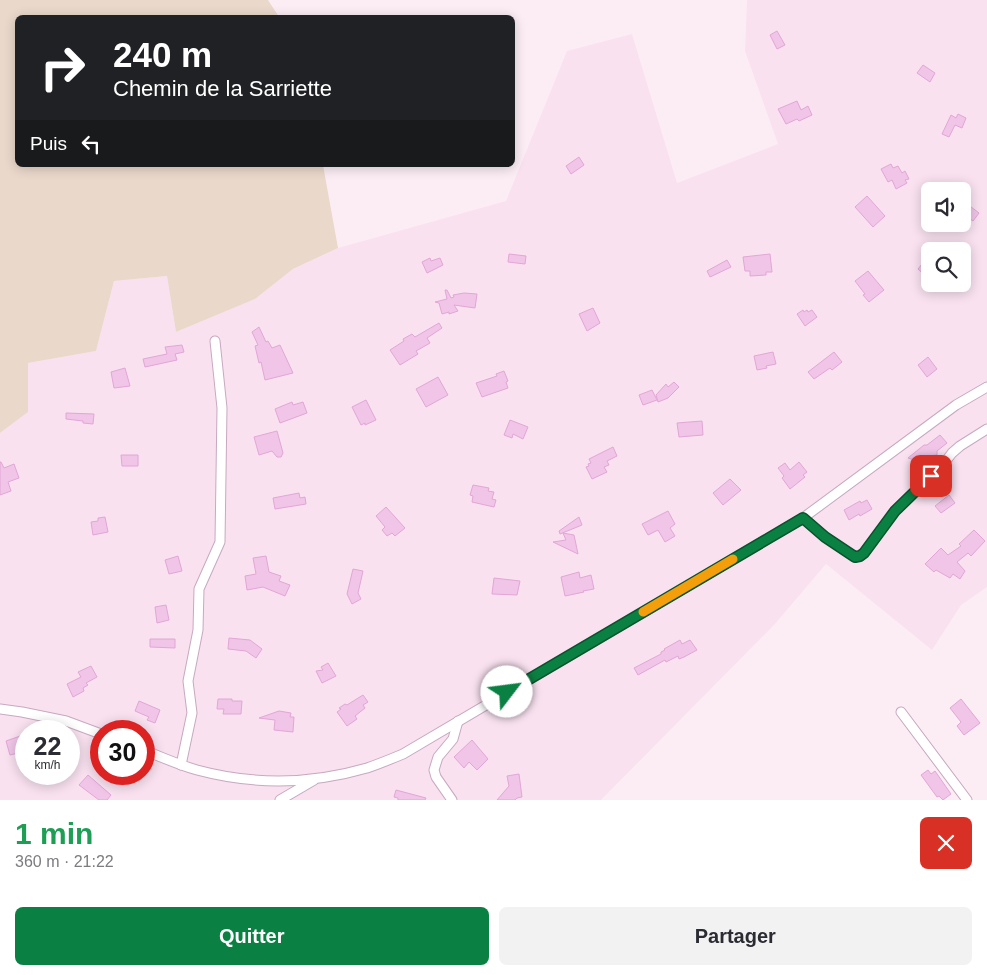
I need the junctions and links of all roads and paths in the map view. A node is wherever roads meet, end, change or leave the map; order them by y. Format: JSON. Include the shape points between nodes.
{"nodes":[{"id":1,"x":215,"y":341,"type":"dead end"},
{"id":2,"x":987,"y":387,"type":"edge"},
{"id":3,"x":987,"y":429,"type":"edge"},
{"id":4,"x":803,"y":518,"type":"junction"},
{"id":5,"x":0,"y":709,"type":"edge"},
{"id":6,"x":901,"y":712,"type":"dead end"},
{"id":7,"x":458,"y":721,"type":"junction"},
{"id":8,"x":90,"y":730,"type":"edge"},
{"id":9,"x":155,"y":754,"type":"edge"},
{"id":10,"x":181,"y":764,"type":"junction"},
{"id":11,"x":316,"y":779,"type":"junction"},
{"id":12,"x":280,"y":800,"type":"edge"},
{"id":13,"x":452,"y":800,"type":"edge"},
{"id":14,"x":967,"y":800,"type":"edge"}],
"edges":[{"from":1,"to":10,"type":"street","via":[[222,408],[220,542],[199,589],[198,630],[188,681],[192,713]]},
{"from":2,"to":4,"type":"street","via":[[956,404]]},
{"from":3,"to":4,"type":"street","via":[[952,453],[895,511],[860,556],[855,557]]},
{"from":4,"to":7,"type":"street"},
{"from":5,"to":8,"type":"street","via":[[66,721]]},
{"from":6,"to":14,"type":"street"},
{"from":7,"to":11,"type":"street","via":[[386,761]]},
{"from":7,"to":13,"type":"street","via":[[453,739],[438,757],[434,770]]},
{"from":9,"to":10,"type":"street"},
{"from":10,"to":11,"type":"street","via":[[236,778]]},
{"from":11,"to":12,"type":"street"}]}
